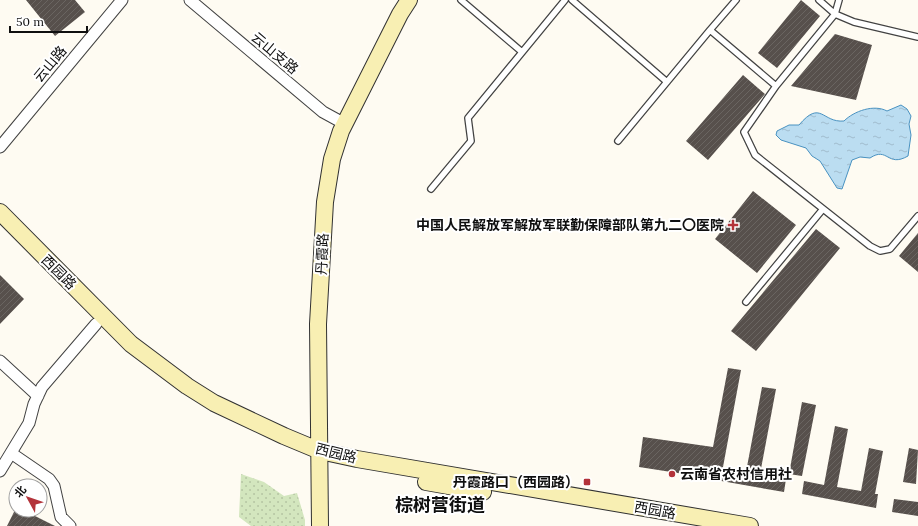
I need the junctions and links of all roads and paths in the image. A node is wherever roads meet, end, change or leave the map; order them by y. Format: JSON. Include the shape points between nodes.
{"nodes":[{"id":1,"x":122,"y":0,"type":"edge"},
{"id":2,"x":190,"y":0,"type":"edge"},
{"id":3,"x":409,"y":0,"type":"edge"},
{"id":4,"x":461,"y":0,"type":"edge"},
{"id":5,"x":565,"y":0,"type":"edge"},
{"id":6,"x":572,"y":0,"type":"edge"},
{"id":7,"x":736,"y":0,"type":"edge"},
{"id":8,"x":819,"y":0,"type":"edge"},
{"id":9,"x":839,"y":0,"type":"edge"},
{"id":10,"x":836,"y":14,"type":"junction"},
{"id":11,"x":710,"y":30,"type":"junction"},
{"id":12,"x":918,"y":37,"type":"edge"},
{"id":13,"x":522,"y":52,"type":"junction"},
{"id":14,"x":667,"y":82,"type":"junction"},
{"id":15,"x":776,"y":86,"type":"junction"},
{"id":16,"x":345,"y":124,"type":"junction"},
{"id":17,"x":618,"y":141,"type":"dead end"},
{"id":18,"x":0,"y":147,"type":"edge"},
{"id":19,"x":432,"y":189,"type":"dead end"},
{"id":20,"x":823,"y":209,"type":"junction"},
{"id":21,"x":0,"y":212,"type":"edge"},
{"id":22,"x":918,"y":216,"type":"edge"},
{"id":23,"x":0,"y":226,"type":"edge"},
{"id":24,"x":746,"y":302,"type":"dead end"},
{"id":25,"x":96,"y":324,"type":"junction"},
{"id":26,"x":0,"y":361,"type":"edge"},
{"id":27,"x":38,"y":396,"type":"junction"},
{"id":28,"x":11,"y":453,"type":"junction"},
{"id":29,"x":320,"y":456,"type":"junction"},
{"id":30,"x":0,"y":471,"type":"edge"},
{"id":31,"x":70,"y":526,"type":"edge"},
{"id":32,"x":320,"y":526,"type":"edge"},
{"id":33,"x":692,"y":526,"type":"edge"},
{"id":34,"x":750,"y":526,"type":"edge"}],
"edges":[{"from":1,"to":18,"type":"street","name":"云山路"},
{"from":2,"to":16,"type":"street","name":"云山支路","via":[[323,112]]},
{"from":3,"to":16,"type":"main road","name":"丹霞路"},
{"from":4,"to":13,"type":"lane"},
{"from":5,"to":13,"type":"lane"},
{"from":6,"to":14,"type":"lane"},
{"from":7,"to":11,"type":"lane"},
{"from":8,"to":10,"type":"lane"},
{"from":9,"to":10,"type":"lane"},
{"from":10,"to":12,"type":"lane","via":[[854,22]]},
{"from":10,"to":15,"type":"lane"},
{"from":11,"to":14,"type":"lane"},
{"from":11,"to":15,"type":"lane"},
{"from":13,"to":19,"type":"lane","via":[[468,118],[472,141]]},
{"from":14,"to":17,"type":"lane"},
{"from":15,"to":20,"type":"lane","via":[[744,132],[755,155]]},
{"from":16,"to":29,"type":"main road","name":"丹霞路","via":[[332,159],[324,210],[318,324]]},
{"from":20,"to":22,"type":"lane","via":[[880,252],[890,250]]},
{"from":20,"to":24,"type":"lane"},
{"from":21,"to":29,"type":"main road","name":"西园路","via":[[131,344],[159,366],[214,403]]},
{"from":23,"to":25,"type":"main road","name":"西园路"},
{"from":25,"to":27,"type":"street","via":[[64,359]]},
{"from":25,"to":29,"type":"main road","name":"西园路","via":[[153,374],[209,412],[280,445]]},
{"from":26,"to":27,"type":"street"},
{"from":27,"to":28,"type":"street","via":[[29,423]]},
{"from":28,"to":30,"type":"street"},
{"from":28,"to":31,"type":"street","via":[[50,479],[61,517]]},
{"from":29,"to":32,"type":"main road","name":"丹霞路"},
{"from":29,"to":33,"type":"main road","name":"西园路","via":[[454,488]]},
{"from":29,"to":34,"type":"main road","name":"西园路"}]}
